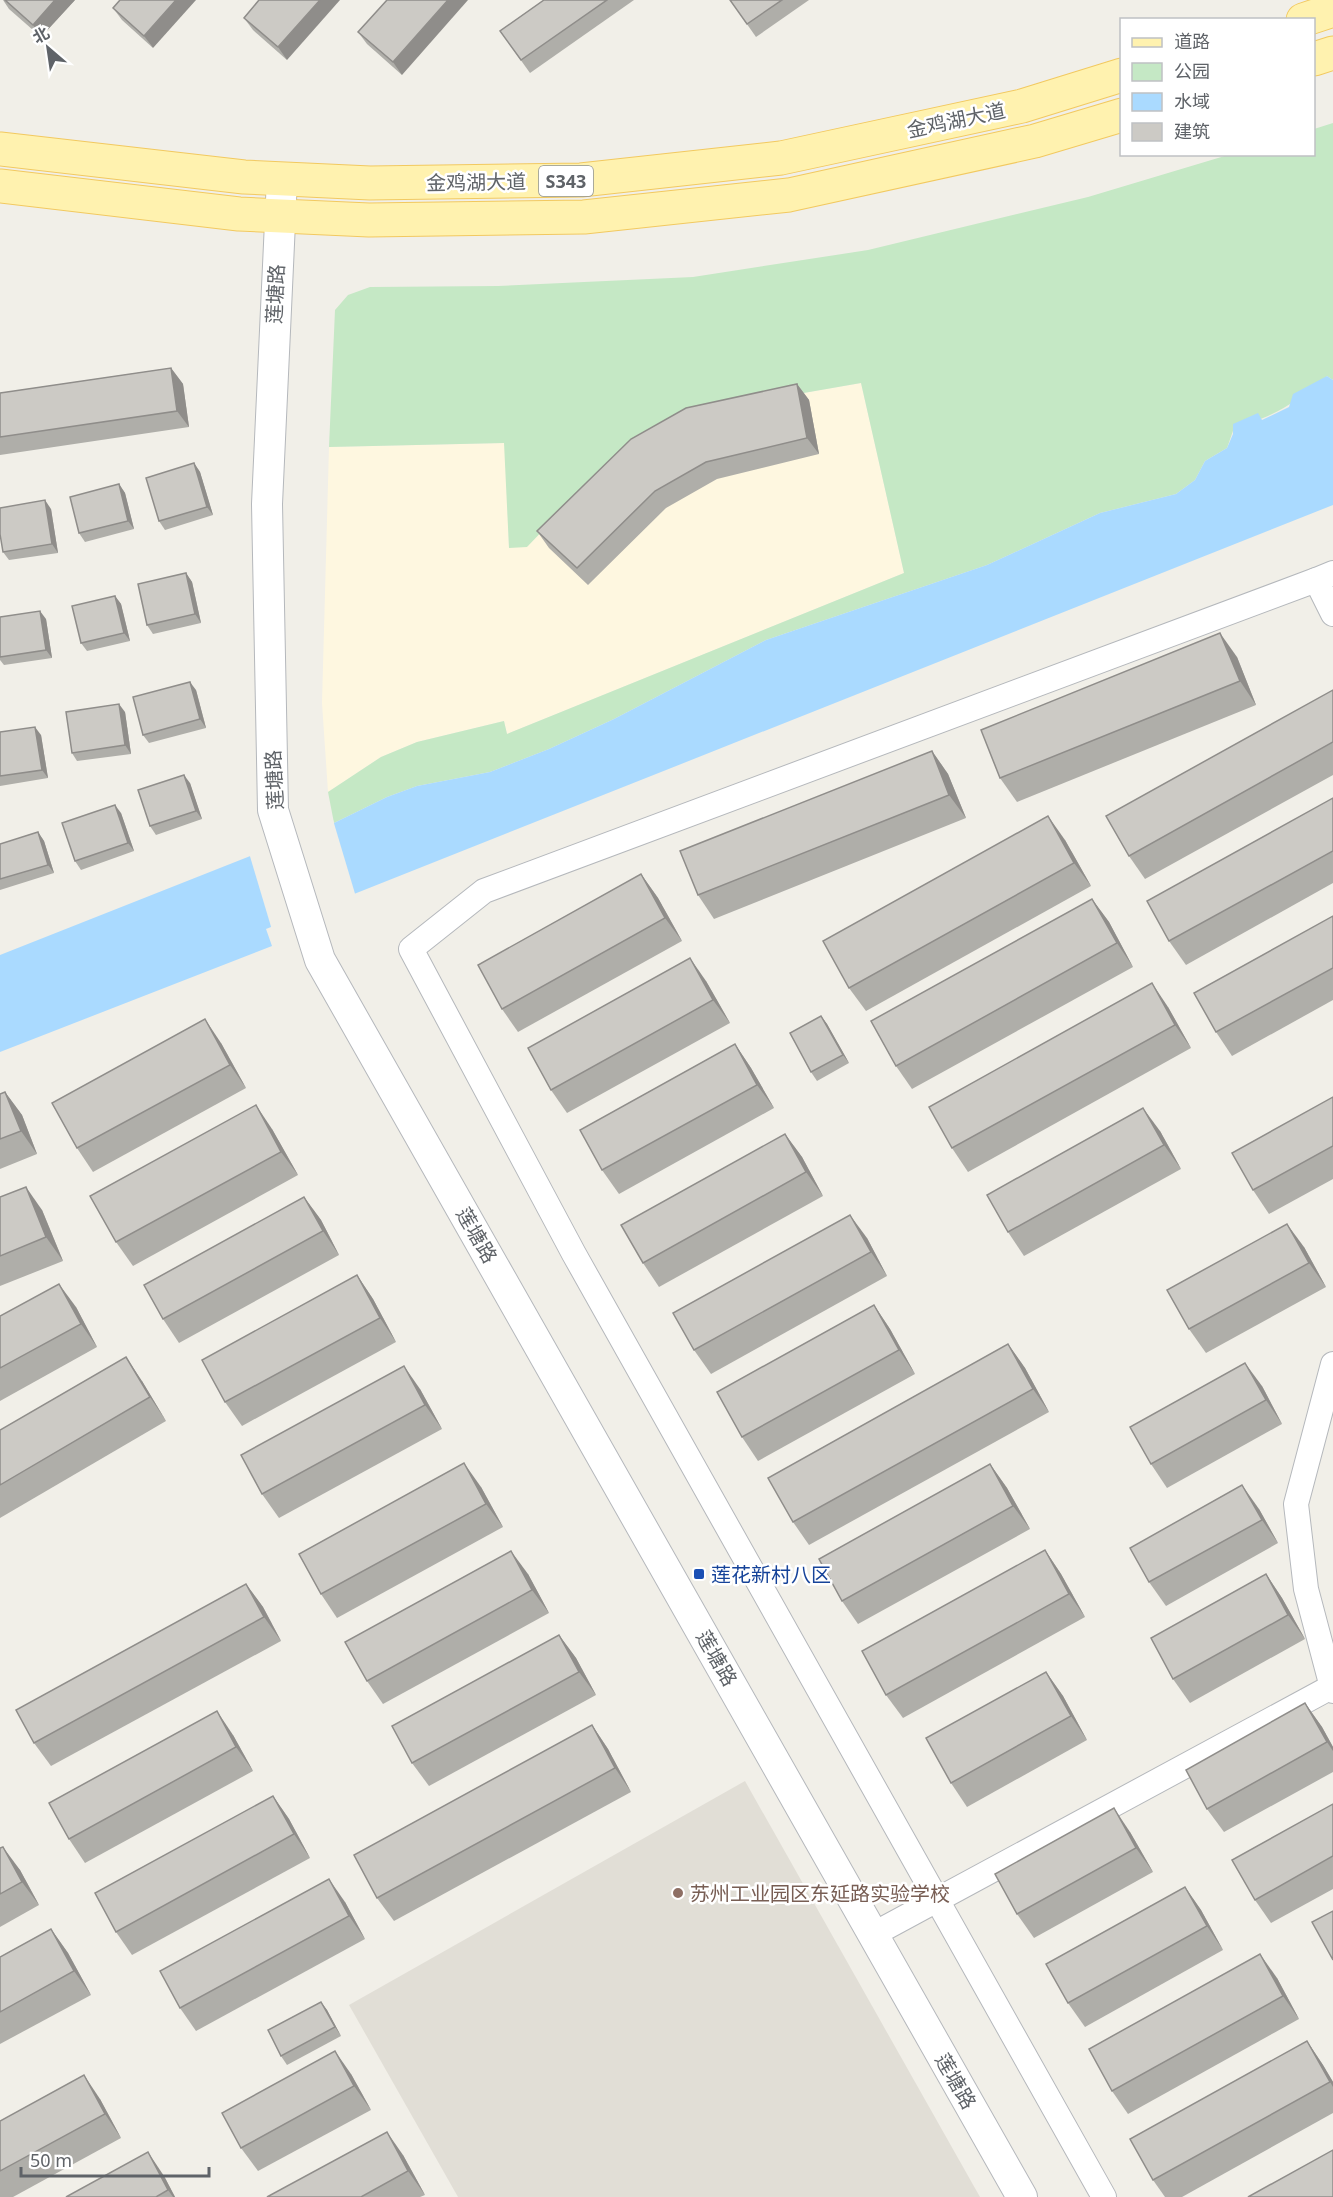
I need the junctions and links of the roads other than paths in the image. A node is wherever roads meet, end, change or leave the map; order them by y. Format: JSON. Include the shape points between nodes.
{"nodes":[{"id":1,"x":1333,"y":10,"type":"edge"},
{"id":2,"x":1309,"y":18,"type":"edge"},
{"id":3,"x":1333,"y":53,"type":"edge"},
{"id":4,"x":1315,"y":59,"type":"edge"},
{"id":5,"x":1120,"y":76,"type":"edge"},
{"id":6,"x":1120,"y":116,"type":"edge"},
{"id":7,"x":0,"y":148,"type":"edge"},
{"id":8,"x":282,"y":179,"type":"junction"},
{"id":9,"x":0,"y":186,"type":"edge"},
{"id":10,"x":280,"y":216,"type":"junction"},
{"id":11,"x":1324,"y":576,"type":"edge"},
{"id":12,"x":1333,"y":614,"type":"edge"},
{"id":13,"x":1333,"y":1364,"type":"edge"},
{"id":14,"x":1332,"y":1688,"type":"edge"},
{"id":15,"x":936,"y":1900,"type":"junction"},
{"id":16,"x":874,"y":1934,"type":"junction"},
{"id":17,"x":1022,"y":2197,"type":"edge"},
{"id":18,"x":1104,"y":2197,"type":"edge"}],
"edges":[{"from":1,"to":2,"type":"main road"},
{"from":3,"to":4,"type":"main road"},
{"from":5,"to":8,"type":"main road","name":"金鸡湖大道","number":"S343","via":[[1022,106],[781,158],[581,180],[370,183]]},
{"from":6,"to":10,"type":"main road","name":"金鸡湖大道","number":"S343","via":[[1035,141],[789,195],[584,217],[369,220]]},
{"from":7,"to":8,"type":"main road","name":"金鸡湖大道","number":"S343"},
{"from":8,"to":10,"type":"street","name":"莲塘路"},
{"from":9,"to":10,"type":"main road","name":"金鸡湖大道","number":"S343"},
{"from":10,"to":16,"type":"street","name":"莲塘路","via":[[267,504],[273,810],[320,960]]},
{"from":11,"to":12,"type":"street"},
{"from":11,"to":15,"type":"street","via":[[484,891],[411,949],[574,1254]]},
{"from":13,"to":14,"type":"street","via":[[1296,1504],[1306,1588]]},
{"from":14,"to":15,"type":"street"},
{"from":15,"to":16,"type":"street"},
{"from":15,"to":18,"type":"street"},
{"from":16,"to":17,"type":"street","name":"莲塘路"}]}
